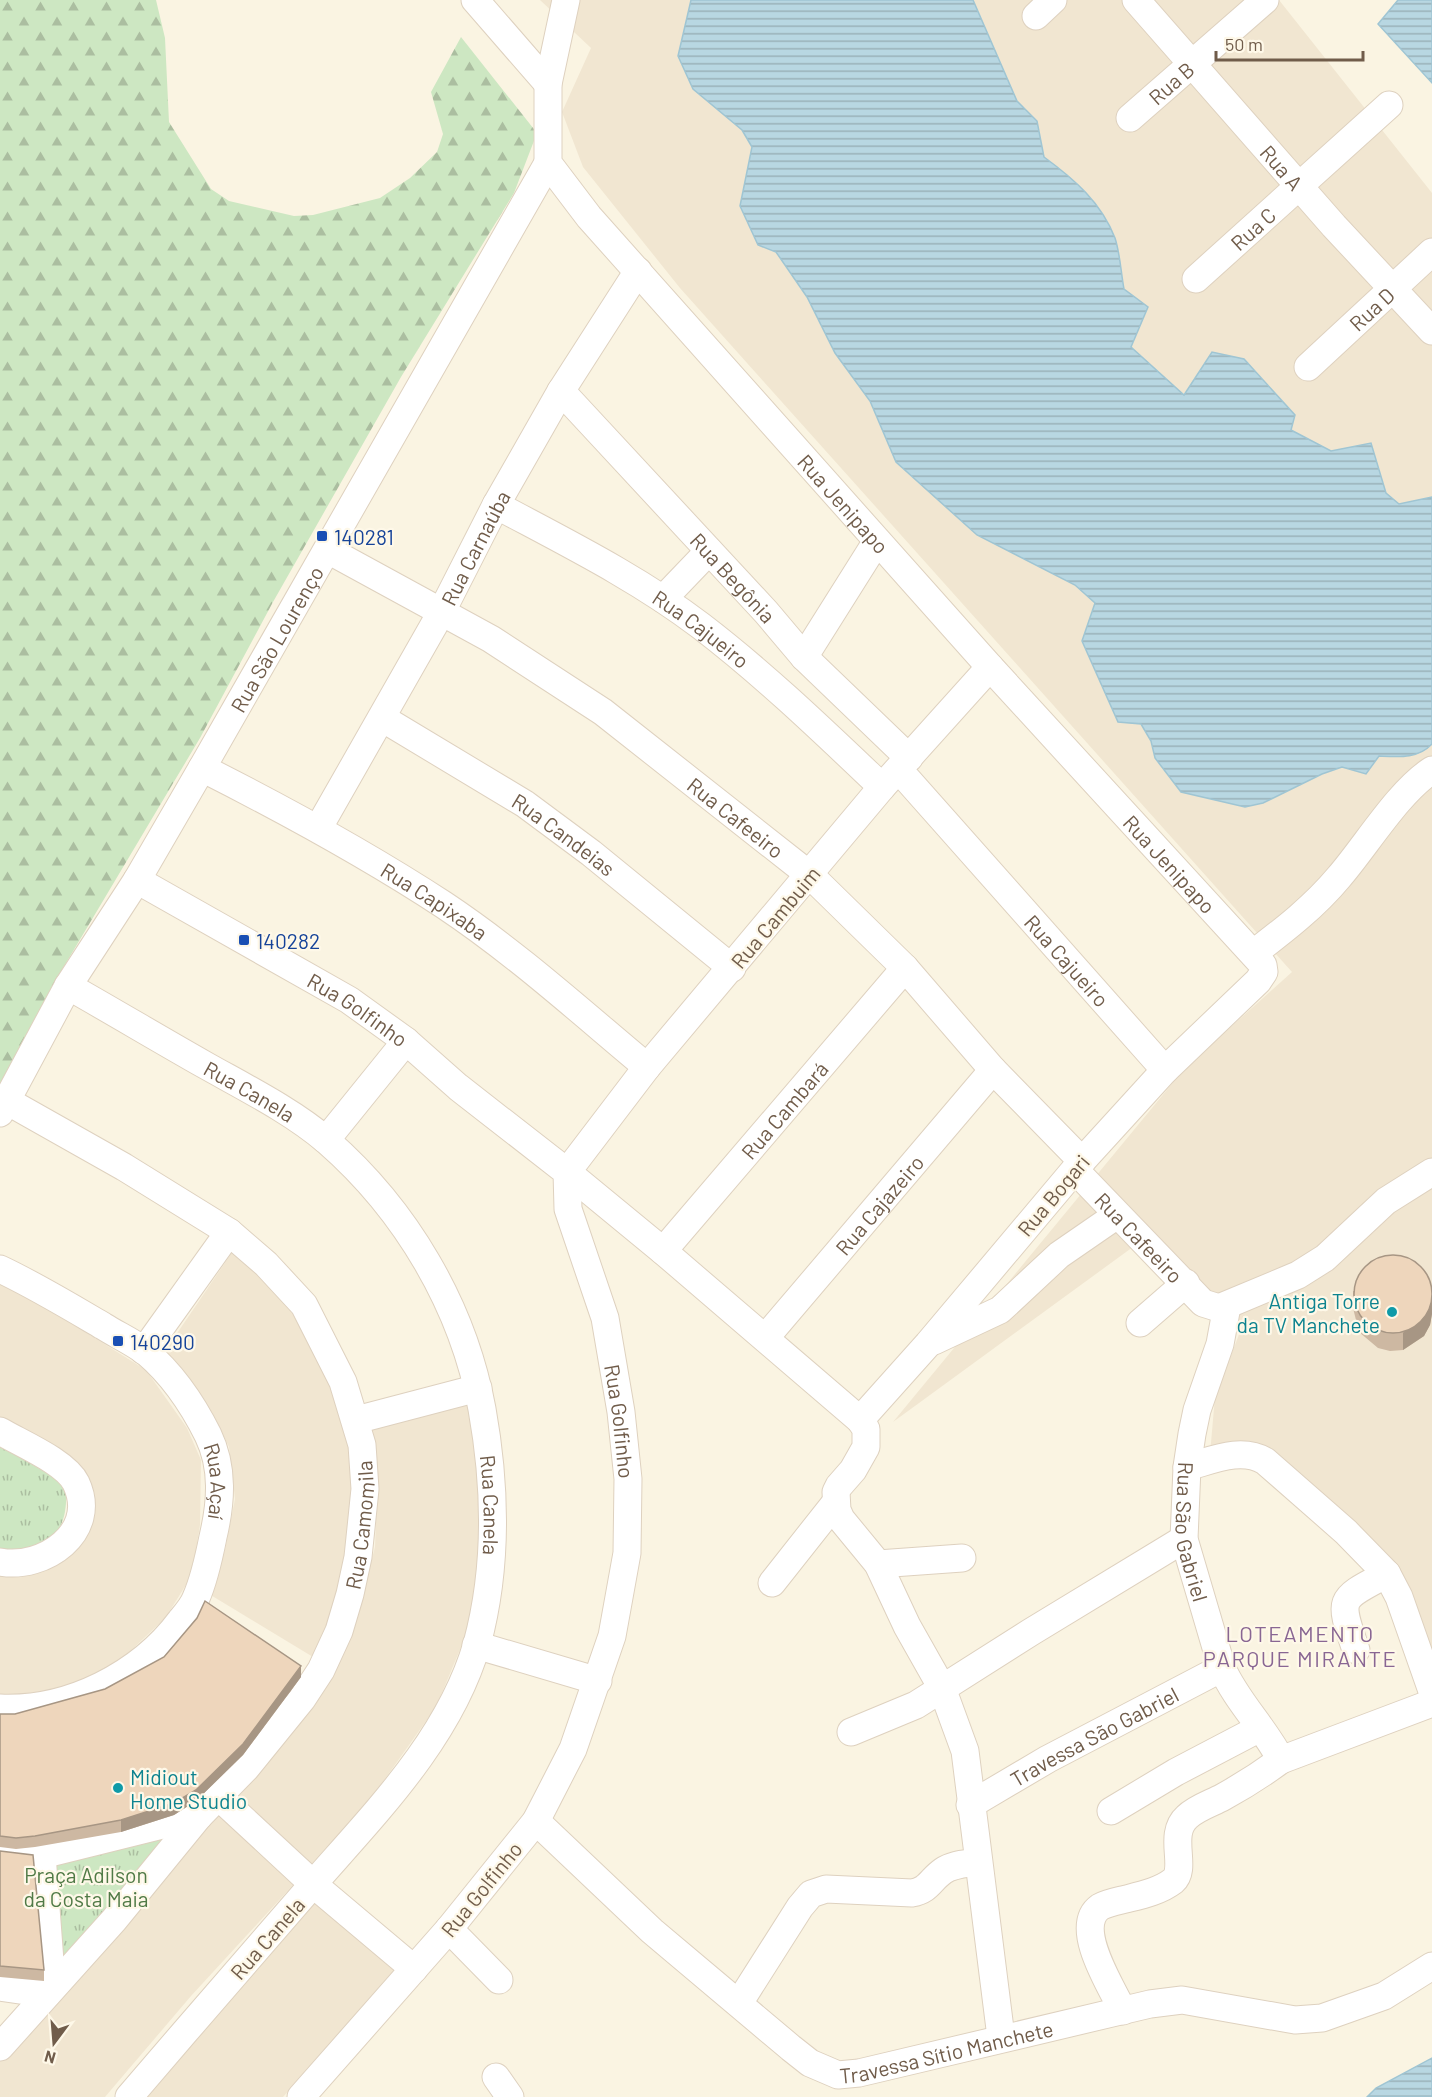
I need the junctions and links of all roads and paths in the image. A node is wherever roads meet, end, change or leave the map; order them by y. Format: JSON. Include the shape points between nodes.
{"nodes":[{"id":1,"x":476,"y":0,"type":"edge"},
{"id":2,"x":566,"y":0,"type":"edge"},
{"id":3,"x":1136,"y":0,"type":"edge"},
{"id":4,"x":1265,"y":0,"type":"edge"},
{"id":5,"x":1193,"y":64,"type":"junction"},
{"id":6,"x":548,"y":84,"type":"junction"},
{"id":7,"x":1389,"y":105,"type":"dead end"},
{"id":8,"x":1130,"y":118,"type":"dead end"},
{"id":9,"x":548,"y":163,"type":"junction"},
{"id":10,"x":1299,"y":184,"type":"junction"},
{"id":11,"x":1432,"y":252,"type":"edge"},
{"id":12,"x":638,"y":271,"type":"junction"},
{"id":13,"x":1196,"y":279,"type":"dead end"},
{"id":14,"x":1393,"y":286,"type":"junction"},
{"id":15,"x":1432,"y":331,"type":"edge"},
{"id":16,"x":1308,"y":367,"type":"dead end"},
{"id":17,"x":561,"y":392,"type":"junction"},
{"id":18,"x":496,"y":505,"type":"junction"},
{"id":19,"x":877,"y":541,"type":"junction"},
{"id":20,"x":328,"y":550,"type":"junction"},
{"id":21,"x":709,"y":551,"type":"junction"},
{"id":22,"x":663,"y":600,"type":"junction"},
{"id":23,"x":442,"y":611,"type":"junction"},
{"id":24,"x":804,"y":657,"type":"junction"},
{"id":25,"x":990,"y":667,"type":"junction"},
{"id":26,"x":382,"y":718,"type":"junction"},
{"id":27,"x":202,"y":768,"type":"junction"},
{"id":28,"x":1432,"y":770,"type":"edge"},
{"id":29,"x":897,"y":772,"type":"junction"},
{"id":30,"x":319,"y":827,"type":"junction"},
{"id":31,"x":811,"y":876,"type":"junction"},
{"id":32,"x":137,"y":880,"type":"junction"},
{"id":33,"x":1254,"y":953,"type":"junction"},
{"id":34,"x":732,"y":968,"type":"junction"},
{"id":35,"x":905,"y":968,"type":"junction"},
{"id":36,"x":68,"y":986,"type":"junction"},
{"id":37,"x":406,"y":1041,"type":"junction"},
{"id":38,"x":647,"y":1067,"type":"junction"},
{"id":39,"x":1164,"y":1070,"type":"junction"},
{"id":40,"x":993,"y":1071,"type":"junction"},
{"id":41,"x":3,"y":1107,"type":"edge"},
{"id":42,"x":326,"y":1140,"type":"junction"},
{"id":43,"x":1078,"y":1165,"type":"junction"},
{"id":44,"x":567,"y":1172,"type":"junction"},
{"id":45,"x":1432,"y":1172,"type":"edge"},
{"id":46,"x":1117,"y":1215,"type":"junction"},
{"id":47,"x":229,"y":1232,"type":"junction"},
{"id":48,"x":663,"y":1251,"type":"junction"},
{"id":49,"x":0,"y":1269,"type":"edge"},
{"id":50,"x":1206,"y":1297,"type":"junction"},
{"id":51,"x":1140,"y":1323,"type":"dead end"},
{"id":52,"x":765,"y":1337,"type":"junction"},
{"id":53,"x":928,"y":1344,"type":"junction"},
{"id":54,"x":144,"y":1351,"type":"junction"},
{"id":55,"x":478,"y":1388,"type":"junction"},
{"id":56,"x":356,"y":1420,"type":"junction"},
{"id":57,"x":860,"y":1420,"type":"junction"},
{"id":58,"x":0,"y":1431,"type":"edge"},
{"id":59,"x":1187,"y":1467,"type":"junction"},
{"id":60,"x":839,"y":1510,"type":"junction"},
{"id":61,"x":1184,"y":1539,"type":"junction"},
{"id":62,"x":962,"y":1558,"type":"dead end"},
{"id":63,"x":0,"y":1562,"type":"edge"},
{"id":64,"x":878,"y":1564,"type":"junction"},
{"id":65,"x":1387,"y":1574,"type":"junction"},
{"id":66,"x":772,"y":1583,"type":"dead end"},
{"id":67,"x":476,"y":1645,"type":"junction"},
{"id":68,"x":1356,"y":1650,"type":"dead end"},
{"id":69,"x":1222,"y":1668,"type":"junction"},
{"id":70,"x":598,"y":1681,"type":"junction"},
{"id":71,"x":942,"y":1688,"type":"junction"},
{"id":72,"x":1432,"y":1691,"type":"edge"},
{"id":73,"x":1432,"y":1703,"type":"edge"},
{"id":74,"x":0,"y":1708,"type":"edge"},
{"id":75,"x":1260,"y":1728,"type":"junction"},
{"id":76,"x":851,"y":1732,"type":"dead end"},
{"id":77,"x":1281,"y":1760,"type":"junction"},
{"id":78,"x":218,"y":1796,"type":"junction"},
{"id":79,"x":970,"y":1805,"type":"junction"},
{"id":80,"x":1111,"y":1811,"type":"dead end"},
{"id":81,"x":199,"y":1816,"type":"junction"},
{"id":82,"x":536,"y":1821,"type":"junction"},
{"id":83,"x":0,"y":1853,"type":"edge"},
{"id":84,"x":42,"y":1855,"type":"junction"},
{"id":85,"x":977,"y":1862,"type":"junction"},
{"id":86,"x":314,"y":1884,"type":"junction"},
{"id":87,"x":449,"y":1929,"type":"junction"},
{"id":88,"x":1432,"y":1966,"type":"edge"},
{"id":89,"x":414,"y":1969,"type":"junction"},
{"id":90,"x":499,"y":1980,"type":"dead end"},
{"id":91,"x":0,"y":1987,"type":"edge"},
{"id":92,"x":50,"y":1991,"type":"junction"},
{"id":93,"x":739,"y":2003,"type":"junction"},
{"id":94,"x":1123,"y":2011,"type":"junction"},
{"id":95,"x":1001,"y":2037,"type":"junction"},
{"id":96,"x":0,"y":2047,"type":"edge"},
{"id":97,"x":129,"y":2097,"type":"edge"},
{"id":98,"x":301,"y":2097,"type":"edge"}],
"edges":[{"from":1,"to":6,"type":"street"},
{"from":2,"to":6,"type":"street"},
{"from":3,"to":5,"type":"street","name":"Rua A"},
{"from":4,"to":5,"type":"street","name":"Rua B"},
{"from":5,"to":8,"type":"street","name":"Rua B"},
{"from":5,"to":10,"type":"street","name":"Rua A"},
{"from":6,"to":9,"type":"street"},
{"from":7,"to":10,"type":"street","name":"Rua C"},
{"from":9,"to":12,"type":"street","name":"Rua Jenipapo","via":[[589,217]]},
{"from":9,"to":20,"type":"street","name":"Rua São Lourenço"},
{"from":10,"to":13,"type":"street","name":"Rua C"},
{"from":10,"to":14,"type":"street","name":"Rua A"},
{"from":11,"to":14,"type":"street","name":"Rua D"},
{"from":12,"to":17,"type":"street","name":"Rua Carnaúba"},
{"from":12,"to":19,"type":"street","name":"Rua Jenipapo"},
{"from":14,"to":15,"type":"street","name":"Rua A"},
{"from":14,"to":16,"type":"street","name":"Rua D"},
{"from":17,"to":18,"type":"street","name":"Rua Carnaúba"},
{"from":17,"to":21,"type":"street","name":"Rua Begônia"},
{"from":18,"to":22,"type":"street","name":"Rua Cajueiro"},
{"from":18,"to":23,"type":"street","name":"Rua Carnaúba"},
{"from":19,"to":24,"type":"street"},
{"from":19,"to":25,"type":"street","name":"Rua Jenipapo"},
{"from":20,"to":23,"type":"street","name":"Rua Cafeeiro"},
{"from":20,"to":27,"type":"street","name":"Rua São Lourenço"},
{"from":21,"to":22,"type":"street"},
{"from":21,"to":24,"type":"street","name":"Rua Begônia"},
{"from":22,"to":29,"type":"street","name":"Rua Cajueiro","via":[[701,626],[776,689]]},
{"from":23,"to":26,"type":"street","name":"Rua Carnaúba"},
{"from":23,"to":31,"type":"street","name":"Rua Cafeeiro","via":[[603,712]]},
{"from":24,"to":29,"type":"street","name":"Rua Begônia"},
{"from":25,"to":29,"type":"street","name":"Rua Cambuim"},
{"from":25,"to":33,"type":"street","name":"Rua Jenipapo"},
{"from":26,"to":30,"type":"street","name":"Rua Carnaúba"},
{"from":26,"to":34,"type":"street","name":"Rua Candeias","via":[[525,804]]},
{"from":27,"to":30,"type":"street","name":"Rua Capixaba"},
{"from":27,"to":32,"type":"street","name":"Rua São Lourenço"},
{"from":28,"to":33,"type":"street","via":[[1411,788],[1338,879],[1296,921]]},
{"from":29,"to":31,"type":"street","name":"Rua Cambuim"},
{"from":29,"to":39,"type":"street","name":"Rua Cajueiro"},
{"from":30,"to":38,"type":"street","name":"Rua Capixaba","via":[[445,906]]},
{"from":31,"to":34,"type":"street","name":"Rua Cambuim"},
{"from":31,"to":35,"type":"street","name":"Rua Cafeeiro"},
{"from":32,"to":36,"type":"street","name":"Rua São Lourenço"},
{"from":32,"to":37,"type":"street","name":"Rua Golfinho","via":[[349,1000]]},
{"from":33,"to":39,"type":"street","name":"Rua Bogari","via":[[1264,972],[1258,981]]},
{"from":34,"to":38,"type":"street","name":"Rua Cambuim"},
{"from":35,"to":40,"type":"street","name":"Rua Cafeeiro"},
{"from":35,"to":48,"type":"street","name":"Rua Cambará"},
{"from":36,"to":41,"type":"street","name":"Rua São Lourenço"},
{"from":36,"to":42,"type":"street","name":"Rua Canela","via":[[255,1093]]},
{"from":37,"to":42,"type":"street"},
{"from":37,"to":44,"type":"street","name":"Rua Golfinho"},
{"from":38,"to":44,"type":"street","name":"Rua Cambuim"},
{"from":39,"to":43,"type":"street","name":"Rua Bogari"},
{"from":40,"to":43,"type":"street","name":"Rua Cafeeiro"},
{"from":40,"to":52,"type":"street","name":"Rua Cajazeiro"},
{"from":41,"to":47,"type":"street","name":"Rua Camomila","via":[[124,1167]]},
{"from":42,"to":55,"type":"street","name":"Rua Canela","via":[[386,1202],[426,1256],[459,1330]]},
{"from":43,"to":46,"type":"street","name":"Rua Cafeeiro"},
{"from":43,"to":53,"type":"street","name":"Rua Bogari"},
{"from":44,"to":48,"type":"street"},
{"from":44,"to":70,"type":"street","name":"Rua Golfinho","via":[[568,1209],[605,1318],[628,1479],[627,1553],[612,1636]]},
{"from":45,"to":50,"type":"street","via":[[1386,1201],[1326,1258],[1298,1275]]},
{"from":46,"to":50,"type":"street","name":"Rua Cafeeiro"},
{"from":46,"to":53,"type":"street","via":[[1050,1262],[1000,1310]]},
{"from":47,"to":54,"type":"street"},
{"from":47,"to":56,"type":"street","name":"Rua Camomila","via":[[304,1305],[343,1382]]},
{"from":48,"to":52,"type":"street"},
{"from":49,"to":54,"type":"street","name":"Rua Açaí","via":[[35,1285]]},
{"from":50,"to":51,"type":"street"},
{"from":50,"to":59,"type":"street","name":"Rua São Gabriel","via":[[1220,1344],[1197,1410]]},
{"from":52,"to":57,"type":"street"},
{"from":53,"to":57,"type":"street","name":"Rua Bogari"},
{"from":54,"to":74,"type":"street","name":"Rua Açaí","via":[[164,1369],[187,1400],[218,1459],[219,1504],[196,1600],[168,1637],[143,1661],[112,1681],[54,1701],[17,1709]]},
{"from":55,"to":56,"type":"street"},
{"from":55,"to":67,"type":"street","name":"Rua Canela","via":[[491,1462],[493,1530]]},
{"from":56,"to":78,"type":"street","name":"Rua Camomila","via":[[365,1489],[358,1557],[339,1631],[302,1699]]},
{"from":57,"to":60,"type":"street","via":[[866,1430],[866,1447],[839,1486]]},
{"from":58,"to":63,"type":"street","via":[[66,1471],[76,1483],[80,1499],[76,1528],[66,1543],[49,1556],[30,1562]]},
{"from":59,"to":61,"type":"street","name":"Rua São Gabriel"},
{"from":59,"to":65,"type":"street","via":[[1230,1455],[1255,1455],[1346,1532]]},
{"from":60,"to":64,"type":"street"},
{"from":60,"to":66,"type":"street"},
{"from":61,"to":69,"type":"street","name":"Rua São Gabriel"},
{"from":61,"to":71,"type":"street"},
{"from":62,"to":64,"type":"street"},
{"from":64,"to":71,"type":"street"},
{"from":65,"to":68,"type":"street","via":[[1349,1594],[1345,1602],[1343,1611]]},
{"from":65,"to":72,"type":"street"},
{"from":67,"to":70,"type":"street"},
{"from":67,"to":86,"type":"street","name":"Rua Canela","via":[[456,1694],[427,1744],[368,1823]]},
{"from":69,"to":75,"type":"street","name":"Rua São Gabriel","via":[[1239,1701]]},
{"from":69,"to":79,"type":"street","name":"Travessa São Gabriel","via":[[1048,1759]]},
{"from":70,"to":82,"type":"street","name":"Rua Golfinho","via":[[573,1749]]},
{"from":71,"to":76,"type":"street","via":[[916,1705]]},
{"from":71,"to":79,"type":"street","via":[[964,1751]]},
{"from":73,"to":77,"type":"street"},
{"from":75,"to":77,"type":"street","name":"Rua São Gabriel"},
{"from":75,"to":80,"type":"street"},
{"from":77,"to":94,"type":"street","via":[[1187,1816],[1176,1840],[1179,1869],[1174,1880],[1156,1890],[1101,1906],[1093,1915],[1089,1927],[1093,1949]]},
{"from":78,"to":81,"type":"street","name":"Rua Camomila"},
{"from":78,"to":86,"type":"street"},
{"from":79,"to":85,"type":"street"},
{"from":81,"to":84,"type":"street"},
{"from":81,"to":92,"type":"street","name":"Rua Camomila"},
{"from":82,"to":87,"type":"street","name":"Rua Golfinho"},
{"from":82,"to":93,"type":"street","name":"Travessa Sítio Manchete","via":[[652,1931]]},
{"from":83,"to":84,"type":"street"},
{"from":84,"to":92,"type":"street"},
{"from":85,"to":93,"type":"street","via":[[942,1872],[924,1891],[826,1889],[811,1894]]},
{"from":85,"to":95,"type":"street"},
{"from":86,"to":89,"type":"street"},
{"from":86,"to":97,"type":"street","name":"Rua Canela"},
{"from":87,"to":89,"type":"street","name":"Rua Golfinho"},
{"from":87,"to":90,"type":"street"},
{"from":88,"to":94,"type":"street","name":"Travessa Sítio Manchete","via":[[1384,1996],[1322,2018],[1295,2020],[1182,2001]]},
{"from":89,"to":98,"type":"street","name":"Rua Golfinho"},
{"from":91,"to":92,"type":"street"},
{"from":92,"to":96,"type":"street","name":"Rua Camomila"},
{"from":93,"to":95,"type":"street","name":"Travessa Sítio Manchete","via":[[810,2063],[838,2075]]},
{"from":94,"to":95,"type":"street","name":"Travessa Sítio Manchete"}]}
